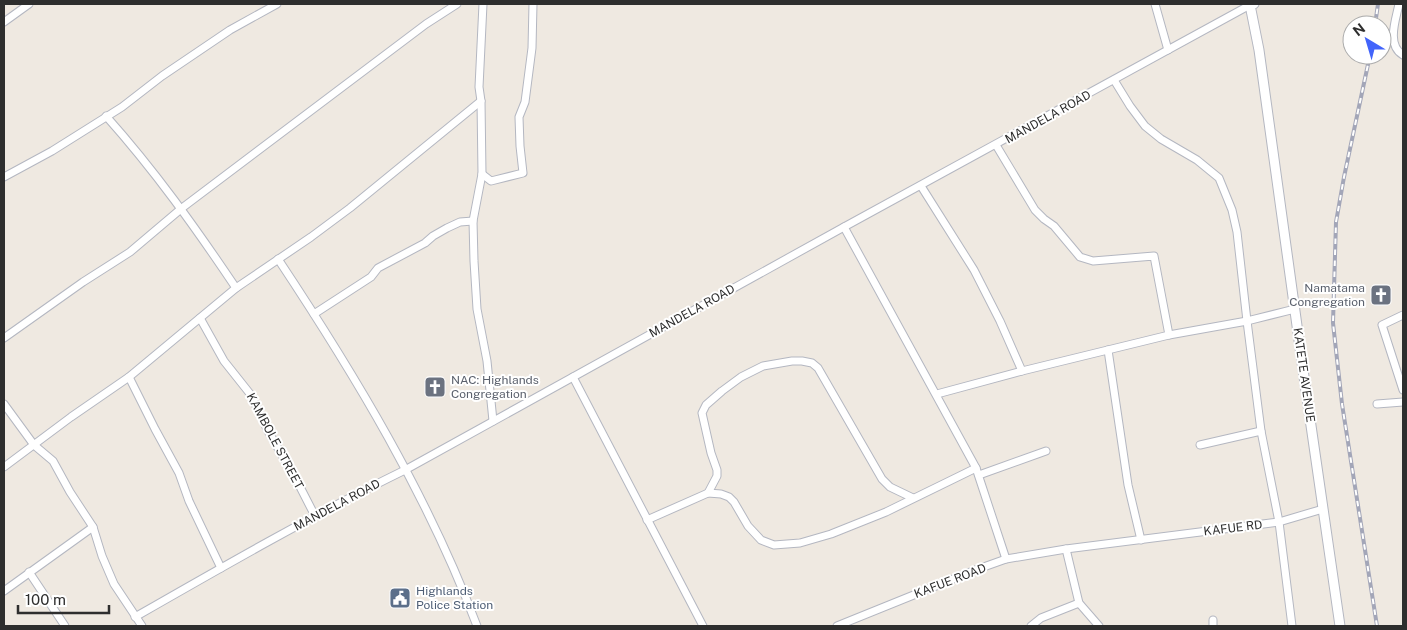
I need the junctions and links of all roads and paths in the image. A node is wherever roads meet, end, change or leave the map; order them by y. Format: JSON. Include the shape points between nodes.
{"nodes":[{"id":1,"x":29,"y":4,"type":"edge"},
{"id":2,"x":277,"y":4,"type":"edge"},
{"id":3,"x":456,"y":4,"type":"edge"},
{"id":4,"x":483,"y":4,"type":"edge"},
{"id":5,"x":533,"y":4,"type":"edge"},
{"id":6,"x":1155,"y":4,"type":"edge"},
{"id":7,"x":1399,"y":4,"type":"edge"},
{"id":8,"x":1252,"y":5,"type":"edge"},
{"id":9,"x":4,"y":22,"type":"edge"},
{"id":10,"x":1168,"y":50,"type":"junction"},
{"id":11,"x":1403,"y":56,"type":"edge"},
{"id":12,"x":1114,"y":80,"type":"junction"},
{"id":13,"x":480,"y":101,"type":"junction"},
{"id":14,"x":106,"y":116,"type":"junction"},
{"id":15,"x":996,"y":145,"type":"junction"},
{"id":16,"x":482,"y":174,"type":"junction"},
{"id":17,"x":4,"y":177,"type":"edge"},
{"id":18,"x":921,"y":186,"type":"junction"},
{"id":19,"x":182,"y":208,"type":"junction"},
{"id":20,"x":473,"y":221,"type":"junction"},
{"id":21,"x":844,"y":227,"type":"junction"},
{"id":22,"x":278,"y":259,"type":"junction"},
{"id":23,"x":236,"y":288,"type":"junction"},
{"id":24,"x":1295,"y":309,"type":"junction"},
{"id":25,"x":314,"y":314,"type":"junction"},
{"id":26,"x":1403,"y":315,"type":"edge"},
{"id":27,"x":200,"y":318,"type":"junction"},
{"id":28,"x":1247,"y":322,"type":"junction"},
{"id":29,"x":1169,"y":335,"type":"junction"},
{"id":30,"x":4,"y":338,"type":"edge"},
{"id":31,"x":1108,"y":350,"type":"junction"},
{"id":32,"x":1022,"y":371,"type":"junction"},
{"id":33,"x":130,"y":377,"type":"junction"},
{"id":34,"x":573,"y":377,"type":"junction"},
{"id":35,"x":1403,"y":390,"type":"edge"},
{"id":36,"x":937,"y":394,"type":"junction"},
{"id":37,"x":1403,"y":402,"type":"edge"},
{"id":38,"x":4,"y":404,"type":"edge"},
{"id":39,"x":1377,"y":404,"type":"dead end"},
{"id":40,"x":493,"y":421,"type":"junction"},
{"id":41,"x":1261,"y":431,"type":"junction"},
{"id":42,"x":34,"y":444,"type":"junction"},
{"id":43,"x":1200,"y":445,"type":"dead end"},
{"id":44,"x":1046,"y":451,"type":"dead end"},
{"id":45,"x":4,"y":467,"type":"edge"},
{"id":46,"x":405,"y":470,"type":"junction"},
{"id":47,"x":978,"y":472,"type":"junction"},
{"id":48,"x":708,"y":493,"type":"junction"},
{"id":49,"x":913,"y":498,"type":"junction"},
{"id":50,"x":1323,"y":509,"type":"junction"},
{"id":51,"x":315,"y":516,"type":"junction"},
{"id":52,"x":647,"y":520,"type":"junction"},
{"id":53,"x":1279,"y":522,"type":"junction"},
{"id":54,"x":93,"y":527,"type":"junction"},
{"id":55,"x":1141,"y":540,"type":"junction"},
{"id":56,"x":1066,"y":549,"type":"junction"},
{"id":57,"x":1006,"y":559,"type":"junction"},
{"id":58,"x":221,"y":568,"type":"junction"},
{"id":59,"x":29,"y":572,"type":"junction"},
{"id":60,"x":4,"y":591,"type":"edge"},
{"id":61,"x":1079,"y":603,"type":"junction"},
{"id":62,"x":135,"y":617,"type":"junction"},
{"id":63,"x":853,"y":623,"type":"edge"},
{"id":64,"x":65,"y":626,"type":"edge"},
{"id":65,"x":142,"y":626,"type":"edge"},
{"id":66,"x":477,"y":626,"type":"edge"},
{"id":67,"x":703,"y":626,"type":"edge"},
{"id":68,"x":837,"y":626,"type":"edge"},
{"id":69,"x":1031,"y":626,"type":"edge"},
{"id":70,"x":1099,"y":626,"type":"edge"},
{"id":71,"x":1292,"y":626,"type":"edge"},
{"id":72,"x":1340,"y":626,"type":"edge"}],
"edges":[{"from":1,"to":9,"type":"street"},
{"from":2,"to":14,"type":"street","via":[[230,30]]},
{"from":3,"to":19,"type":"street"},
{"from":4,"to":13,"type":"street"},
{"from":5,"to":16,"type":"street","via":[[532,48],[520,117],[523,172],[491,181]]},
{"from":6,"to":10,"type":"street"},
{"from":7,"to":11,"type":"street","via":[[1394,43]]},
{"from":8,"to":10,"type":"street","name":"MANDELA ROAD"},
{"from":8,"to":24,"type":"street","name":"KATETE AVENUE"},
{"from":10,"to":12,"type":"street","name":"MANDELA ROAD"},
{"from":12,"to":15,"type":"street","name":"MANDELA ROAD"},
{"from":12,"to":28,"type":"street","via":[[1145,126],[1219,178],[1237,232]]},
{"from":13,"to":16,"type":"street"},
{"from":13,"to":22,"type":"street","via":[[350,208]]},
{"from":14,"to":17,"type":"street"},
{"from":14,"to":19,"type":"street"},
{"from":15,"to":18,"type":"street","name":"MANDELA ROAD"},
{"from":15,"to":29,"type":"street","via":[[1035,210],[1060,232],[1080,257],[1093,261],[1154,256]]},
{"from":16,"to":20,"type":"street"},
{"from":18,"to":21,"type":"street","name":"MANDELA ROAD"},
{"from":18,"to":32,"type":"street","via":[[974,270]]},
{"from":19,"to":23,"type":"street"},
{"from":19,"to":30,"type":"street","via":[[130,252]]},
{"from":20,"to":25,"type":"street","via":[[460,222],[378,268],[371,277]]},
{"from":20,"to":40,"type":"street","via":[[478,310]]},
{"from":21,"to":34,"type":"street","name":"MANDELA ROAD"},
{"from":21,"to":36,"type":"street"},
{"from":22,"to":23,"type":"street"},
{"from":22,"to":25,"type":"street"},
{"from":23,"to":27,"type":"street"},
{"from":24,"to":28,"type":"street"},
{"from":24,"to":50,"type":"street","name":"KATETE AVENUE"},
{"from":25,"to":46,"type":"street"},
{"from":26,"to":35,"type":"street","via":[[1382,325]]},
{"from":27,"to":33,"type":"street"},
{"from":27,"to":51,"type":"street","name":"KAMBOLE STREET","via":[[224,361],[251,395]]},
{"from":28,"to":29,"type":"street"},
{"from":28,"to":41,"type":"street"},
{"from":29,"to":31,"type":"street"},
{"from":31,"to":32,"type":"street"},
{"from":31,"to":55,"type":"street","via":[[1128,485]]},
{"from":32,"to":36,"type":"street"},
{"from":33,"to":42,"type":"street"},
{"from":33,"to":58,"type":"street","via":[[179,473]]},
{"from":34,"to":40,"type":"street","name":"MANDELA ROAD"},
{"from":34,"to":52,"type":"street"},
{"from":36,"to":47,"type":"street"},
{"from":37,"to":39,"type":"street"},
{"from":38,"to":42,"type":"street"},
{"from":40,"to":46,"type":"street","name":"MANDELA ROAD"},
{"from":41,"to":43,"type":"street"},
{"from":41,"to":53,"type":"street"},
{"from":42,"to":45,"type":"street"},
{"from":42,"to":54,"type":"street","via":[[53,461]]},
{"from":44,"to":47,"type":"street"},
{"from":46,"to":51,"type":"street","name":"MANDELA ROAD"},
{"from":46,"to":66,"type":"street","via":[[450,559]]},
{"from":47,"to":49,"type":"street"},
{"from":47,"to":57,"type":"street"},
{"from":48,"to":49,"type":"street","via":[[729,497],[761,540],[774,545],[800,543],[831,534]]},
{"from":48,"to":49,"type":"street","via":[[717,470],[702,413],[706,405],[741,377],[763,366],[802,361],[812,363],[825,377],[882,479],[890,487]]},
{"from":48,"to":52,"type":"street"},
{"from":50,"to":53,"type":"street","name":"KAFUE RD"},
{"from":50,"to":72,"type":"street","name":"KATETE AVENUE"},
{"from":51,"to":58,"type":"street","name":"MANDELA ROAD"},
{"from":52,"to":67,"type":"street"},
{"from":53,"to":55,"type":"street","name":"KAFUE RD"},
{"from":53,"to":71,"type":"street"},
{"from":54,"to":59,"type":"street"},
{"from":54,"to":62,"type":"street","via":[[114,584]]},
{"from":55,"to":56,"type":"street","name":"KAFUE RD"},
{"from":56,"to":57,"type":"street","name":"KAFUE ROAD"},
{"from":56,"to":61,"type":"street"},
{"from":57,"to":63,"type":"street","name":"KAFUE ROAD"},
{"from":58,"to":62,"type":"street","name":"MANDELA ROAD"},
{"from":59,"to":60,"type":"street"},
{"from":59,"to":64,"type":"street"},
{"from":61,"to":69,"type":"street","via":[[1041,618]]},
{"from":61,"to":70,"type":"street"},
{"from":62,"to":65,"type":"street"},
{"from":63,"to":68,"type":"street","name":"KAFUE ROAD"}]}
